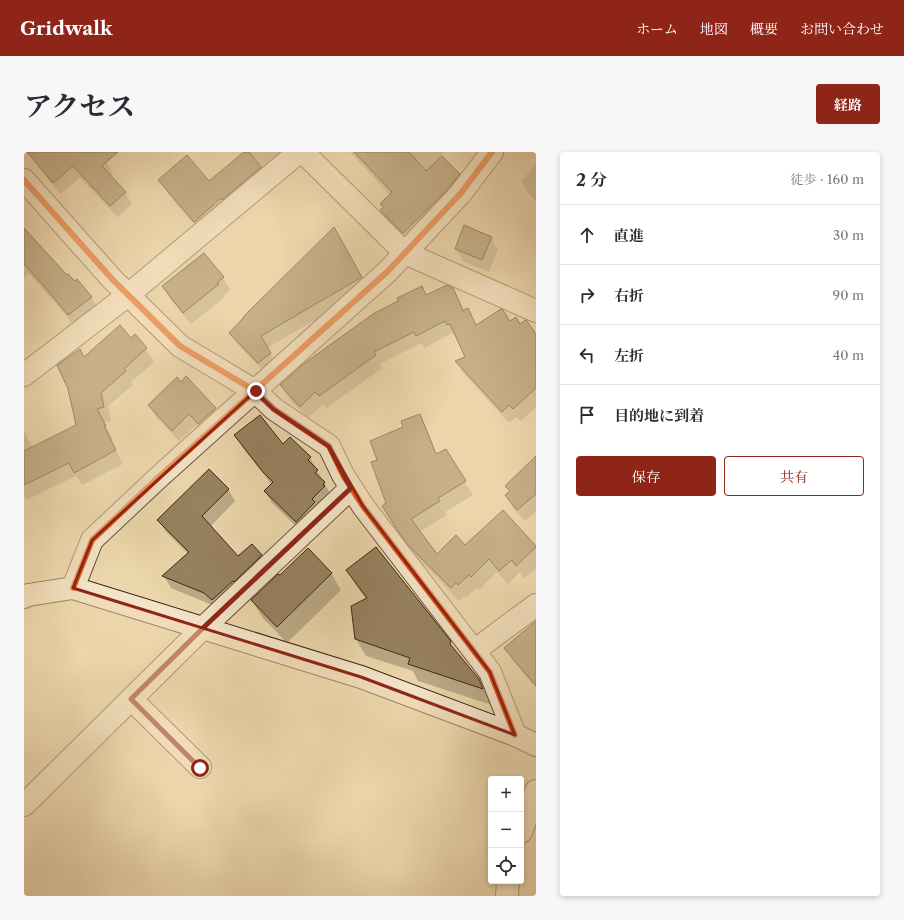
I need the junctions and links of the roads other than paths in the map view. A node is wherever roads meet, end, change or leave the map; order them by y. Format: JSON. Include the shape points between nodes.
{"nodes":[{"id":1,"x":299,"y":152,"type":"edge"},
{"id":2,"x":303,"y":152,"type":"edge"},
{"id":3,"x":492,"y":152,"type":"edge"},
{"id":4,"x":24,"y":180,"type":"edge"},
{"id":5,"x":405,"y":253,"type":"junction"},
{"id":6,"x":128,"y":295,"type":"junction"},
{"id":7,"x":536,"y":311,"type":"edge"},
{"id":8,"x":24,"y":375,"type":"edge"},
{"id":9,"x":256,"y":391,"type":"junction"},
{"id":10,"x":351,"y":488,"type":"junction"},
{"id":11,"x":73,"y":588,"type":"junction"},
{"id":12,"x":24,"y":597,"type":"edge"},
{"id":13,"x":536,"y":605,"type":"edge"},
{"id":14,"x":203,"y":628,"type":"junction"},
{"id":15,"x":474,"y":651,"type":"junction"},
{"id":16,"x":131,"y":699,"type":"junction"},
{"id":17,"x":515,"y":735,"type":"junction"},
{"id":18,"x":536,"y":745,"type":"edge"},
{"id":19,"x":200,"y":768,"type":"dead end"},
{"id":20,"x":536,"y":791,"type":"edge"},
{"id":21,"x":24,"y":805,"type":"edge"},
{"id":22,"x":524,"y":824,"type":"edge"},
{"id":23,"x":508,"y":884,"type":"edge"},
{"id":24,"x":507,"y":896,"type":"edge"}],
"edges":[{"from":1,"to":6,"type":"street"},
{"from":2,"to":5,"type":"street"},
{"from":3,"to":5,"type":"street","via":[[461,193]]},
{"from":4,"to":6,"type":"street"},
{"from":5,"to":7,"type":"street"},
{"from":5,"to":9,"type":"street"},
{"from":6,"to":8,"type":"street"},
{"from":6,"to":9,"type":"street","via":[[180,346]]},
{"from":9,"to":10,"type":"street","via":[[274,409],[329,446]]},
{"from":9,"to":11,"type":"street","via":[[92,540]]},
{"from":10,"to":14,"type":"street"},
{"from":10,"to":15,"type":"street"},
{"from":11,"to":12,"type":"street"},
{"from":11,"to":14,"type":"street"},
{"from":13,"to":15,"type":"street"},
{"from":14,"to":16,"type":"street"},
{"from":14,"to":17,"type":"street","via":[[361,676]]},
{"from":15,"to":17,"type":"street","via":[[490,672]]},
{"from":16,"to":19,"type":"street"},
{"from":16,"to":21,"type":"street"},
{"from":17,"to":18,"type":"street"},
{"from":20,"to":22,"type":"street"},
{"from":23,"to":24,"type":"street"}]}
